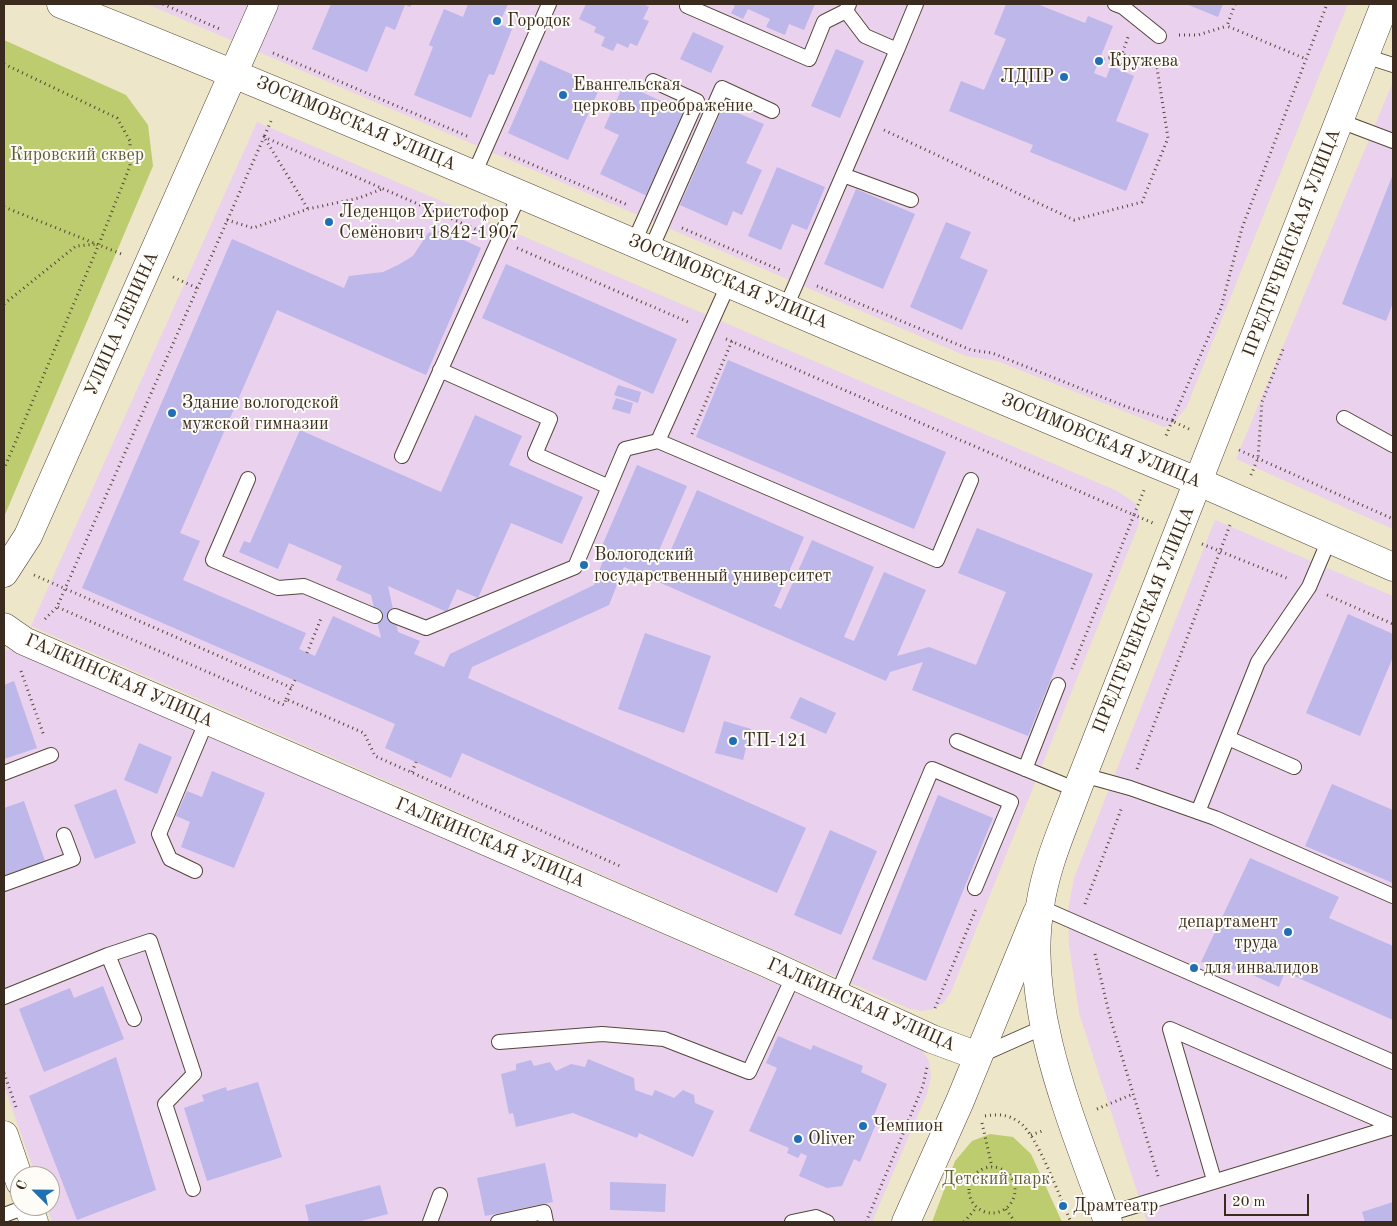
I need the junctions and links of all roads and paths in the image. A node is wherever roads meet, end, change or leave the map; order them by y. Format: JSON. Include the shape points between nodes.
{"nodes":[{"id":1,"x":61,"y":4,"type":"edge"},
{"id":2,"x":163,"y":4,"type":"edge"},
{"id":3,"x":264,"y":4,"type":"edge"},
{"id":4,"x":549,"y":4,"type":"edge"},
{"id":5,"x":688,"y":4,"type":"edge"},
{"id":6,"x":916,"y":4,"type":"edge"},
{"id":7,"x":1235,"y":4,"type":"edge"},
{"id":8,"x":1327,"y":4,"type":"edge"},
{"id":9,"x":1385,"y":4,"type":"edge"},
{"id":10,"x":1119,"y":6,"type":"edge"},
{"id":11,"x":848,"y":8,"type":"edge"},
{"id":12,"x":1227,"y":26,"type":"junction"},
{"id":13,"x":1159,"y":36,"type":"joint"},
{"id":14,"x":248,"y":42,"type":"junction"},
{"id":15,"x":897,"y":50,"type":"junction"},
{"id":16,"x":1122,"y":54,"type":"junction"},
{"id":17,"x":1365,"y":56,"type":"junction"},
{"id":18,"x":1306,"y":59,"type":"junction"},
{"id":19,"x":1099,"y":61,"type":"dead end"},
{"id":20,"x":4,"y":64,"type":"edge"},
{"id":21,"x":1393,"y":65,"type":"edge"},
{"id":22,"x":234,"y":73,"type":"junction"},
{"id":23,"x":653,"y":81,"type":"dead end"},
{"id":24,"x":772,"y":110,"type":"dead end"},
{"id":25,"x":1340,"y":121,"type":"junction"},
{"id":26,"x":866,"y":122,"type":"junction"},
{"id":27,"x":264,"y":137,"type":"junction"},
{"id":28,"x":1393,"y":141,"type":"edge"},
{"id":29,"x":487,"y":145,"type":"junction"},
{"id":30,"x":474,"y":174,"type":"junction"},
{"id":31,"x":843,"y":175,"type":"junction"},
{"id":32,"x":383,"y":189,"type":"junction"},
{"id":33,"x":520,"y":193,"type":"junction"},
{"id":34,"x":911,"y":200,"type":"dead end"},
{"id":35,"x":4,"y":207,"type":"edge"},
{"id":36,"x":308,"y":209,"type":"junction"},
{"id":37,"x":647,"y":213,"type":"junction"},
{"id":38,"x":227,"y":220,"type":"junction"},
{"id":39,"x":663,"y":220,"type":"junction"},
{"id":40,"x":499,"y":240,"type":"junction"},
{"id":41,"x":99,"y":244,"type":"junction"},
{"id":42,"x":642,"y":246,"type":"junction"},
{"id":43,"x":148,"y":266,"type":"junction"},
{"id":44,"x":798,"y":278,"type":"junction"},
{"id":45,"x":729,"y":283,"type":"junction"},
{"id":46,"x":197,"y":288,"type":"junction"},
{"id":47,"x":4,"y":304,"type":"edge"},
{"id":48,"x":786,"y":307,"type":"junction"},
{"id":49,"x":708,"y":331,"type":"junction"},
{"id":50,"x":1287,"y":339,"type":"dead end"},
{"id":51,"x":732,"y":341,"type":"junction"},
{"id":52,"x":440,"y":370,"type":"junction"},
{"id":53,"x":1344,"y":418,"type":"dead end"},
{"id":54,"x":1172,"y":421,"type":"junction"},
{"id":55,"x":690,"y":438,"type":"dead end"},
{"id":56,"x":1216,"y":440,"type":"junction"},
{"id":57,"x":658,"y":441,"type":"junction"},
{"id":58,"x":1393,"y":445,"type":"edge"},
{"id":59,"x":402,"y":456,"type":"dead end"},
{"id":60,"x":1258,"y":458,"type":"junction"},
{"id":61,"x":1155,"y":464,"type":"junction"},
{"id":62,"x":4,"y":469,"type":"edge"},
{"id":63,"x":248,"y":479,"type":"dead end"},
{"id":64,"x":971,"y":480,"type":"dead end"},
{"id":65,"x":1199,"y":482,"type":"junction"},
{"id":66,"x":609,"y":487,"type":"junction"},
{"id":67,"x":1134,"y":515,"type":"junction"},
{"id":68,"x":1393,"y":519,"type":"edge"},
{"id":69,"x":1329,"y":540,"type":"junction"},
{"id":70,"x":1218,"y":551,"type":"dead end"},
{"id":71,"x":1393,"y":567,"type":"edge"},
{"id":72,"x":4,"y":572,"type":"edge"},
{"id":73,"x":67,"y":588,"type":"junction"},
{"id":74,"x":330,"y":598,"type":"junction"},
{"id":75,"x":375,"y":616,"type":"dead end"},
{"id":76,"x":395,"y":616,"type":"dead end"},
{"id":77,"x":4,"y":627,"type":"edge"},
{"id":78,"x":307,"y":653,"type":"dead end"},
{"id":79,"x":17,"y":662,"type":"dead end"},
{"id":80,"x":1072,"y":671,"type":"dead end"},
{"id":81,"x":295,"y":680,"type":"dead end"},
{"id":82,"x":1058,"y":685,"type":"dead end"},
{"id":83,"x":292,"y":688,"type":"junction"},
{"id":84,"x":286,"y":699,"type":"junction"},
{"id":85,"x":207,"y":720,"type":"junction"},
{"id":86,"x":1228,"y":738,"type":"junction"},
{"id":87,"x":957,"y":741,"type":"dead end"},
{"id":88,"x":51,"y":756,"type":"joint"},
{"id":89,"x":416,"y":762,"type":"dead end"},
{"id":90,"x":1294,"y":767,"type":"dead end"},
{"id":91,"x":1025,"y":768,"type":"junction"},
{"id":92,"x":412,"y":772,"type":"junction"},
{"id":93,"x":4,"y":773,"type":"edge"},
{"id":94,"x":1080,"y":782,"type":"junction"},
{"id":95,"x":1130,"y":788,"type":"junction"},
{"id":96,"x":1198,"y":812,"type":"junction"},
{"id":97,"x":64,"y":835,"type":"dead end"},
{"id":98,"x":624,"y":868,"type":"dead end"},
{"id":99,"x":195,"y":871,"type":"dead end"},
{"id":100,"x":4,"y":884,"type":"edge"},
{"id":101,"x":974,"y":888,"type":"dead end"},
{"id":102,"x":1393,"y":896,"type":"edge"},
{"id":103,"x":1040,"y":907,"type":"junction"},
{"id":104,"x":977,"y":908,"type":"dead end"},
{"id":105,"x":1088,"y":927,"type":"junction"},
{"id":106,"x":108,"y":955,"type":"junction"},
{"id":107,"x":794,"y":975,"type":"junction"},
{"id":108,"x":837,"y":995,"type":"junction"},
{"id":109,"x":4,"y":998,"type":"edge"},
{"id":110,"x":928,"y":1005,"type":"dead end"},
{"id":111,"x":937,"y":1009,"type":"junction"},
{"id":112,"x":134,"y":1020,"type":"dead end"},
{"id":113,"x":1044,"y":1027,"type":"junction"},
{"id":114,"x":932,"y":1039,"type":"junction"},
{"id":115,"x":499,"y":1042,"type":"dead end"},
{"id":116,"x":978,"y":1056,"type":"junction"},
{"id":117,"x":1393,"y":1062,"type":"edge"},
{"id":118,"x":923,"y":1086,"type":"junction"},
{"id":119,"x":960,"y":1100,"type":"junction"},
{"id":120,"x":1393,"y":1126,"type":"edge"},
{"id":121,"x":4,"y":1135,"type":"edge"},
{"id":122,"x":15,"y":1166,"type":"edge"},
{"id":123,"x":1214,"y":1180,"type":"junction"},
{"id":124,"x":193,"y":1189,"type":"dead end"},
{"id":125,"x":440,"y":1195,"type":"dead end"},
{"id":126,"x":1164,"y":1196,"type":"junction"},
{"id":127,"x":976,"y":1208,"type":"junction"},
{"id":128,"x":1006,"y":1209,"type":"junction"},
{"id":129,"x":1106,"y":1219,"type":"edge"},
{"id":130,"x":430,"y":1222,"type":"edge"},
{"id":131,"x":498,"y":1222,"type":"edge"},
{"id":132,"x":546,"y":1222,"type":"edge"},
{"id":133,"x":792,"y":1222,"type":"edge"},
{"id":134,"x":827,"y":1222,"type":"edge"},
{"id":135,"x":866,"y":1222,"type":"edge"},
{"id":136,"x":906,"y":1222,"type":"edge"},
{"id":137,"x":964,"y":1222,"type":"edge"},
{"id":138,"x":1014,"y":1222,"type":"edge"},
{"id":139,"x":1071,"y":1222,"type":"edge"}],
"edges":[{"from":1,"to":22,"type":"street","name":"ЗОСИМОВСКАЯ УЛИЦА"},
{"from":2,"to":14,"type":"path"},
{"from":3,"to":14,"type":"street","name":"УЛИЦА ЛЕНИНА"},
{"from":4,"to":29,"type":"lane"},
{"from":5,"to":11,"type":"lane","via":[[686,6],[809,59],[824,22]]},
{"from":6,"to":15,"type":"lane"},
{"from":7,"to":12,"type":"path"},
{"from":8,"to":18,"type":"path"},
{"from":9,"to":17,"type":"street","name":"ПРЕДТЕЧЕНСКАЯ УЛИЦА"},
{"from":10,"to":13,"type":"lane"},
{"from":10,"to":16,"type":"path","via":[[1129,34]]},
{"from":11,"to":15,"type":"lane","via":[[865,36]]},
{"from":12,"to":13,"type":"path","via":[[1198,35]]},
{"from":12,"to":18,"type":"path"},
{"from":14,"to":22,"type":"street","name":"УЛИЦА ЛЕНИНА"},
{"from":14,"to":29,"type":"path"},
{"from":15,"to":26,"type":"lane"},
{"from":16,"to":19,"type":"path"},
{"from":16,"to":26,"type":"path","via":[[1157,68],[1168,138],[1142,202],[1074,220]]},
{"from":17,"to":21,"type":"lane"},
{"from":17,"to":25,"type":"street","name":"ПРЕДТЕЧЕНСКАЯ УЛИЦА"},
{"from":18,"to":54,"type":"path","via":[[1242,228],[1221,308]]},
{"from":20,"to":41,"type":"path","via":[[117,118],[130,141],[130,166]]},
{"from":22,"to":30,"type":"street","name":"ЗОСИМОВСКАЯ УЛИЦА"},
{"from":22,"to":43,"type":"street","name":"УЛИЦА ЛЕНИНА"},
{"from":23,"to":37,"type":"lane","via":[[697,101]]},
{"from":24,"to":39,"type":"lane","via":[[722,88]]},
{"from":25,"to":28,"type":"lane"},
{"from":25,"to":56,"type":"street","name":"ПРЕДТЕЧЕНСКАЯ УЛИЦА"},
{"from":26,"to":31,"type":"lane"},
{"from":27,"to":32,"type":"path"},
{"from":27,"to":36,"type":"path"},
{"from":27,"to":38,"type":"path"},
{"from":29,"to":30,"type":"lane"},
{"from":29,"to":37,"type":"path"},
{"from":30,"to":33,"type":"street","name":"ЗОСИМОВСКАЯ УЛИЦА"},
{"from":31,"to":34,"type":"lane"},
{"from":31,"to":44,"type":"lane"},
{"from":32,"to":36,"type":"path","via":[[359,198]]},
{"from":32,"to":40,"type":"path"},
{"from":33,"to":40,"type":"lane"},
{"from":33,"to":42,"type":"street","name":"ЗОСИМОВСКАЯ УЛИЦА"},
{"from":35,"to":41,"type":"path"},
{"from":36,"to":38,"type":"path","via":[[253,228]]},
{"from":37,"to":42,"type":"lane"},
{"from":38,"to":46,"type":"path"},
{"from":39,"to":42,"type":"lane"},
{"from":39,"to":44,"type":"path"},
{"from":40,"to":49,"type":"path"},
{"from":40,"to":52,"type":"lane"},
{"from":41,"to":43,"type":"path"},
{"from":41,"to":47,"type":"path","via":[[76,246]]},
{"from":41,"to":62,"type":"path"},
{"from":42,"to":45,"type":"street","name":"ЗОСИМОВСКАЯ УЛИЦА"},
{"from":43,"to":46,"type":"path"},
{"from":43,"to":72,"type":"street","name":"УЛИЦА ЛЕНИНА","via":[[28,536]]},
{"from":44,"to":48,"type":"lane"},
{"from":44,"to":54,"type":"path","via":[[971,350],[992,352],[1127,408]]},
{"from":45,"to":48,"type":"street","name":"ЗОСИМОВСКАЯ УЛИЦА"},
{"from":45,"to":49,"type":"lane"},
{"from":46,"to":73,"type":"path"},
{"from":48,"to":61,"type":"street","name":"ЗОСИМОВСКАЯ УЛИЦА"},
{"from":49,"to":51,"type":"path"},
{"from":49,"to":57,"type":"lane"},
{"from":50,"to":60,"type":"path","via":[[1262,402]]},
{"from":51,"to":55,"type":"path","via":[[711,396]]},
{"from":51,"to":67,"type":"path"},
{"from":52,"to":59,"type":"lane"},
{"from":52,"to":66,"type":"lane","via":[[550,420],[535,454]]},
{"from":53,"to":58,"type":"lane"},
{"from":54,"to":56,"type":"path"},
{"from":54,"to":61,"type":"path"},
{"from":56,"to":60,"type":"path"},
{"from":56,"to":65,"type":"street","name":"ПРЕДТЕЧЕНСКАЯ УЛИЦА"},
{"from":57,"to":64,"type":"lane","via":[[937,560]]},
{"from":57,"to":66,"type":"lane","via":[[625,449]]},
{"from":60,"to":68,"type":"path"},
{"from":61,"to":65,"type":"street","name":"ЗОСИМОВСКАЯ УЛИЦА"},
{"from":61,"to":67,"type":"path"},
{"from":63,"to":74,"type":"lane","via":[[213,560],[278,588],[304,586]]},
{"from":65,"to":69,"type":"street","name":"ЗОСИМОВСКАЯ УЛИЦА"},
{"from":65,"to":94,"type":"street","name":"ПРЕДТЕЧЕНСКАЯ УЛИЦА"},
{"from":66,"to":76,"type":"lane","via":[[575,567],[426,628]]},
{"from":67,"to":80,"type":"path"},
{"from":69,"to":71,"type":"street","name":"ЗОСИМОВСКАЯ УЛИЦА"},
{"from":69,"to":86,"type":"lane","via":[[1310,587],[1258,662]]},
{"from":70,"to":95,"type":"path"},
{"from":73,"to":83,"type":"path"},
{"from":73,"to":84,"type":"path","via":[[57,607],[284,705]]},
{"from":74,"to":75,"type":"lane"},
{"from":74,"to":78,"type":"path"},
{"from":77,"to":85,"type":"street","name":"ГАЛКИНСКАЯ УЛИЦА","via":[[24,641]]},
{"from":79,"to":88,"type":"path"},
{"from":81,"to":83,"type":"path"},
{"from":82,"to":91,"type":"lane"},
{"from":83,"to":84,"type":"path"},
{"from":84,"to":92,"type":"path","via":[[364,733],[375,756]]},
{"from":85,"to":99,"type":"lane","via":[[159,834],[170,859]]},
{"from":85,"to":107,"type":"street","name":"ГАЛКИНСКАЯ УЛИЦА"},
{"from":86,"to":90,"type":"lane"},
{"from":86,"to":96,"type":"lane"},
{"from":87,"to":91,"type":"lane"},
{"from":88,"to":93,"type":"lane"},
{"from":89,"to":92,"type":"path"},
{"from":91,"to":94,"type":"lane"},
{"from":92,"to":98,"type":"path"},
{"from":94,"to":95,"type":"lane"},
{"from":94,"to":103,"type":"street","name":"ПРЕДТЕЧЕНСКАЯ УЛИЦА","via":[[1049,865]]},
{"from":95,"to":96,"type":"lane"},
{"from":95,"to":105,"type":"path","via":[[1085,903]]},
{"from":96,"to":102,"type":"lane"},
{"from":97,"to":100,"type":"lane","via":[[73,859]]},
{"from":101,"to":108,"type":"lane","via":[[1011,802],[932,769]]},
{"from":103,"to":105,"type":"lane"},
{"from":103,"to":113,"type":"street","name":"ПРЕДТЕЧЕНСКАЯ УЛИЦА","via":[[1036,974]]},
{"from":103,"to":116,"type":"street"},
{"from":104,"to":111,"type":"path"},
{"from":105,"to":117,"type":"lane"},
{"from":105,"to":126,"type":"path","via":[[1110,1017]]},
{"from":106,"to":109,"type":"lane"},
{"from":106,"to":112,"type":"lane"},
{"from":106,"to":124,"type":"lane","via":[[150,941],[194,1074],[165,1104]]},
{"from":107,"to":108,"type":"street","name":"ГАЛКИНСКАЯ УЛИЦА"},
{"from":107,"to":115,"type":"lane","via":[[749,1072],[664,1039],[602,1034]]},
{"from":108,"to":114,"type":"street","name":"ГАЛКИНСКАЯ УЛИЦА"},
{"from":110,"to":111,"type":"path"},
{"from":111,"to":114,"type":"path"},
{"from":113,"to":116,"type":"lane"},
{"from":113,"to":129,"type":"street","name":"ПРЕДТЕЧЕНСКАЯ УЛИЦА"},
{"from":114,"to":116,"type":"street","name":"ГАЛКИНСКАЯ УЛИЦА"},
{"from":114,"to":118,"type":"path"},
{"from":116,"to":119,"type":"street"},
{"from":118,"to":119,"type":"path"},
{"from":118,"to":135,"type":"path"},
{"from":119,"to":136,"type":"street"},
{"from":119,"to":139,"type":"path","via":[[980,1116],[1001,1114],[1019,1122],[1031,1135]]},
{"from":120,"to":123,"type":"lane"},
{"from":120,"to":123,"type":"lane","via":[[1170,1029]]},
{"from":121,"to":122,"type":"street"},
{"from":123,"to":126,"type":"lane"},
{"from":125,"to":130,"type":"lane"},
{"from":126,"to":129,"type":"lane"},
{"from":127,"to":128,"type":"path","via":[[986,1213]]},
{"from":127,"to":128,"type":"path","via":[[969,1196],[970,1182],[978,1171],[992,1167],[1005,1171],[1014,1183],[1014,1197]]},
{"from":127,"to":137,"type":"path"},
{"from":128,"to":138,"type":"path"},
{"from":131,"to":132,"type":"lane","via":[[544,1212]]},
{"from":133,"to":134,"type":"lane","via":[[816,1217]]}]}
